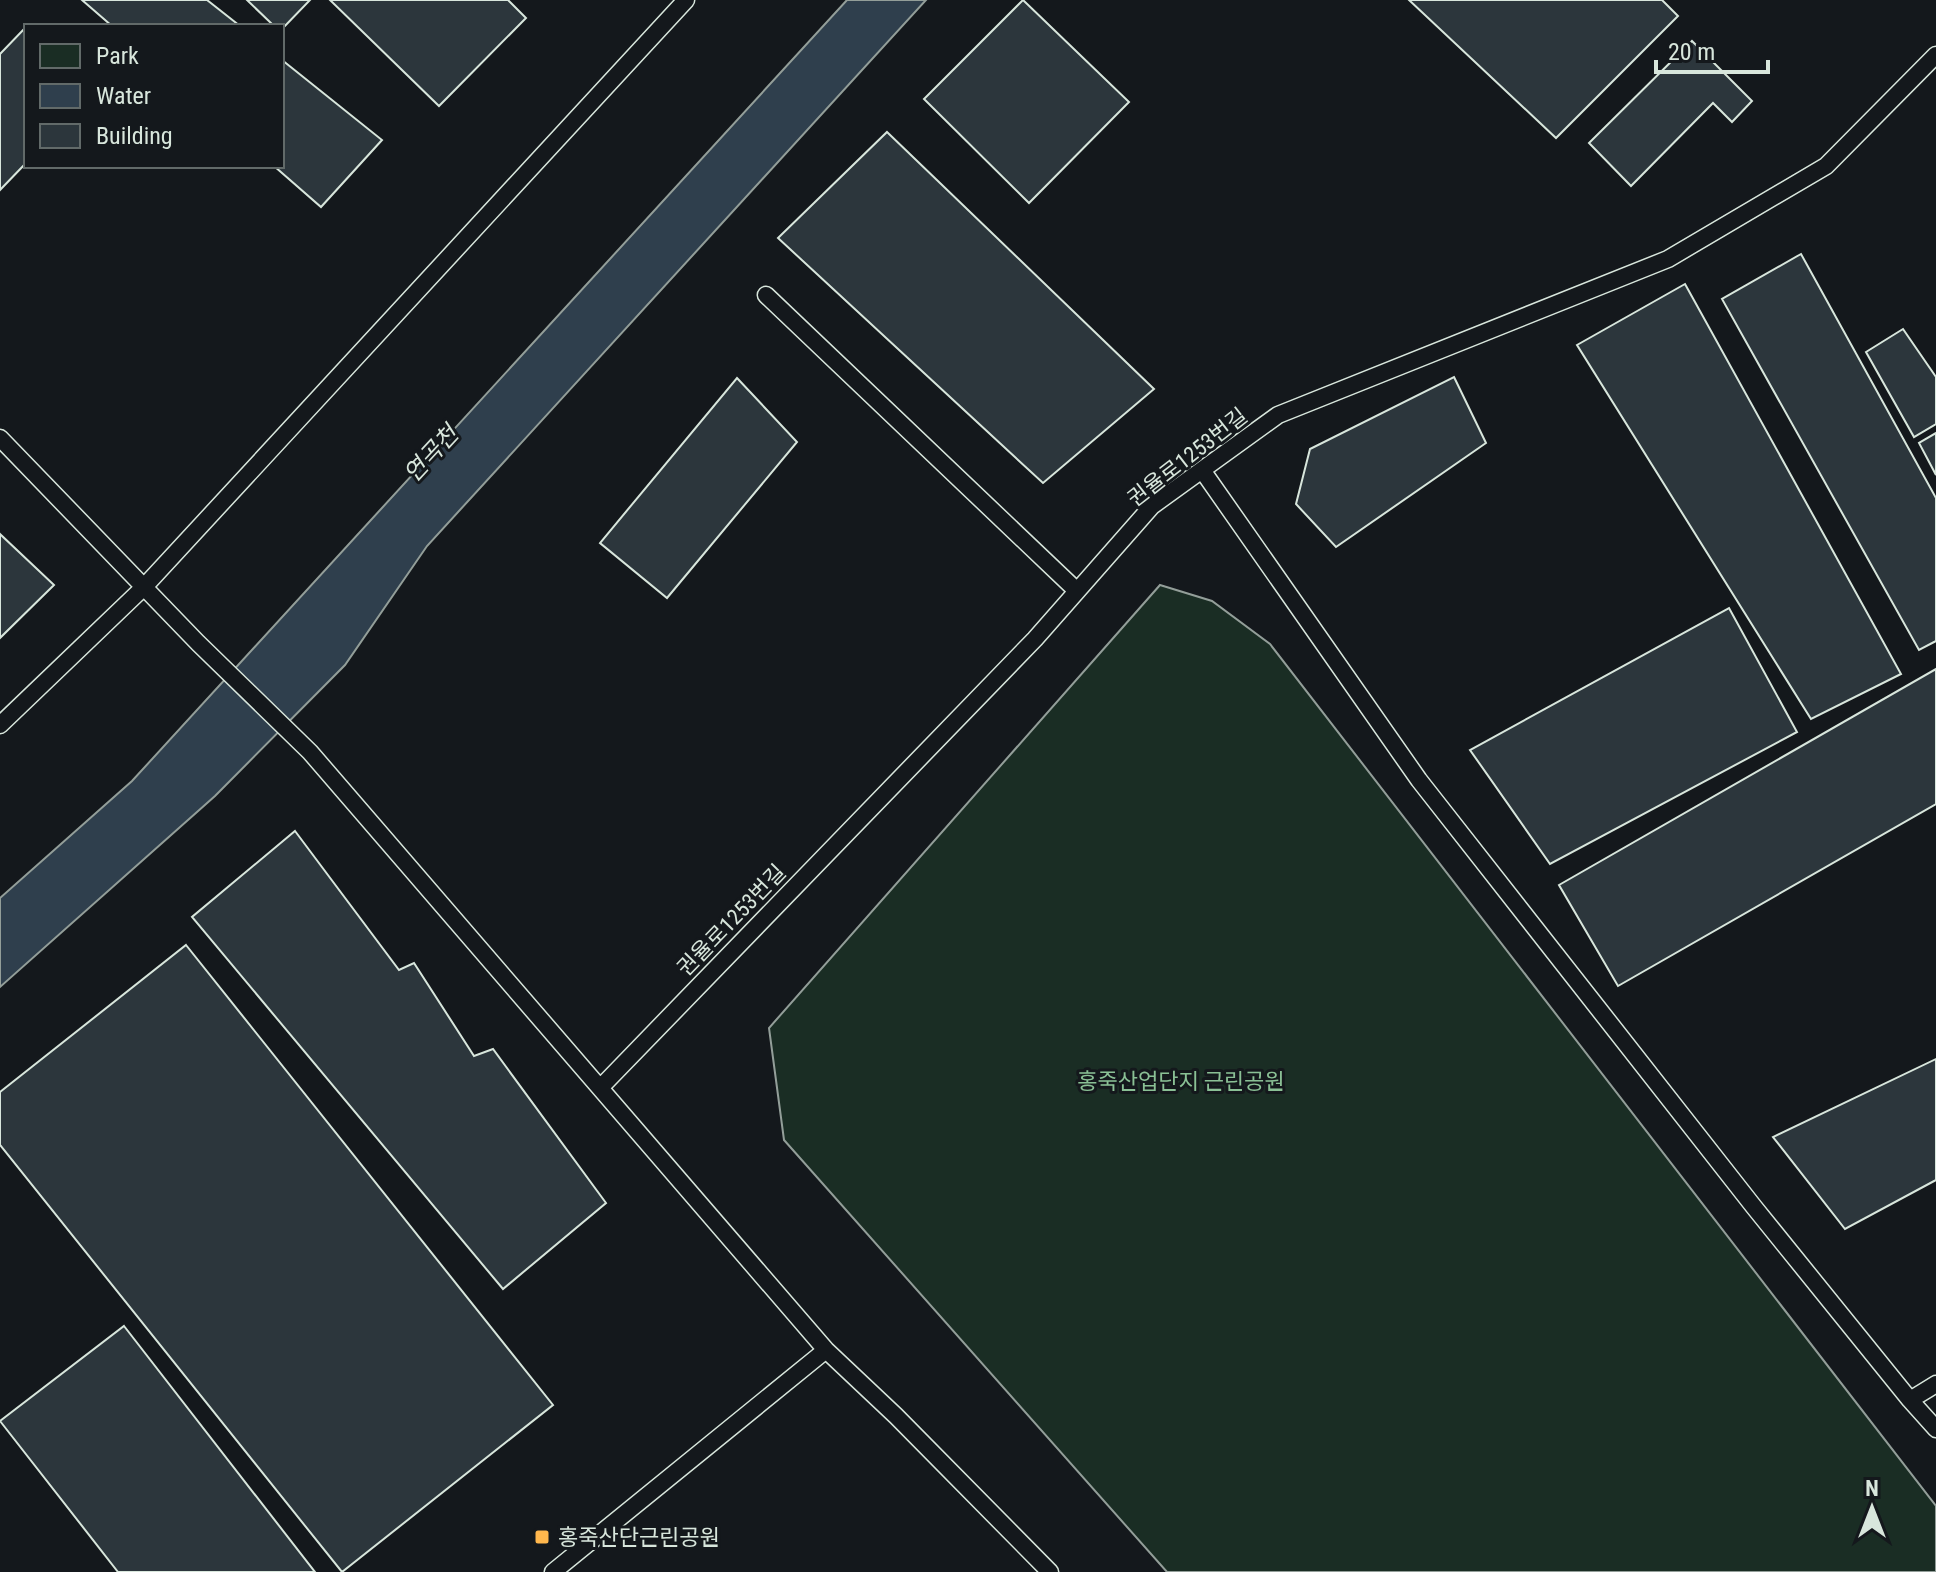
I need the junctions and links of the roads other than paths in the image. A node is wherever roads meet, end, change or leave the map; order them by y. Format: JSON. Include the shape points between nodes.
{"nodes":[{"id":1,"x":686,"y":0,"type":"edge"},
{"id":2,"x":1936,"y":55,"type":"edge"},
{"id":3,"x":766,"y":295,"type":"dead end"},
{"id":4,"x":0,"y":438,"type":"edge"},
{"id":5,"x":1202,"y":470,"type":"junction"},
{"id":6,"x":144,"y":587,"type":"junction"},
{"id":7,"x":1077,"y":591,"type":"junction"},
{"id":8,"x":0,"y":725,"type":"edge"},
{"id":9,"x":601,"y":1087,"type":"junction"},
{"id":10,"x":826,"y":1350,"type":"junction"},
{"id":11,"x":1936,"y":1384,"type":"edge"},
{"id":12,"x":1910,"y":1400,"type":"junction"},
{"id":13,"x":1936,"y":1429,"type":"edge"},
{"id":14,"x":553,"y":1572,"type":"edge"},
{"id":15,"x":1050,"y":1572,"type":"edge"}],
"edges":[{"from":1,"to":6,"type":"lane"},
{"from":2,"to":5,"type":"lane","name":"권율로1253번길","via":[[1826,166],[1668,259],[1278,415]]},
{"from":3,"to":7,"type":"lane"},
{"from":4,"to":6,"type":"lane"},
{"from":5,"to":7,"type":"lane","name":"권율로1253번길","via":[[1152,506]]},
{"from":5,"to":12,"type":"lane","via":[[1419,780]]},
{"from":6,"to":8,"type":"lane"},
{"from":6,"to":9,"type":"lane","via":[[310,752]]},
{"from":7,"to":9,"type":"lane","name":"권율로1253번길"},
{"from":9,"to":10,"type":"lane"},
{"from":10,"to":14,"type":"lane"},
{"from":10,"to":15,"type":"lane"},
{"from":11,"to":12,"type":"lane"},
{"from":12,"to":13,"type":"lane"}]}
